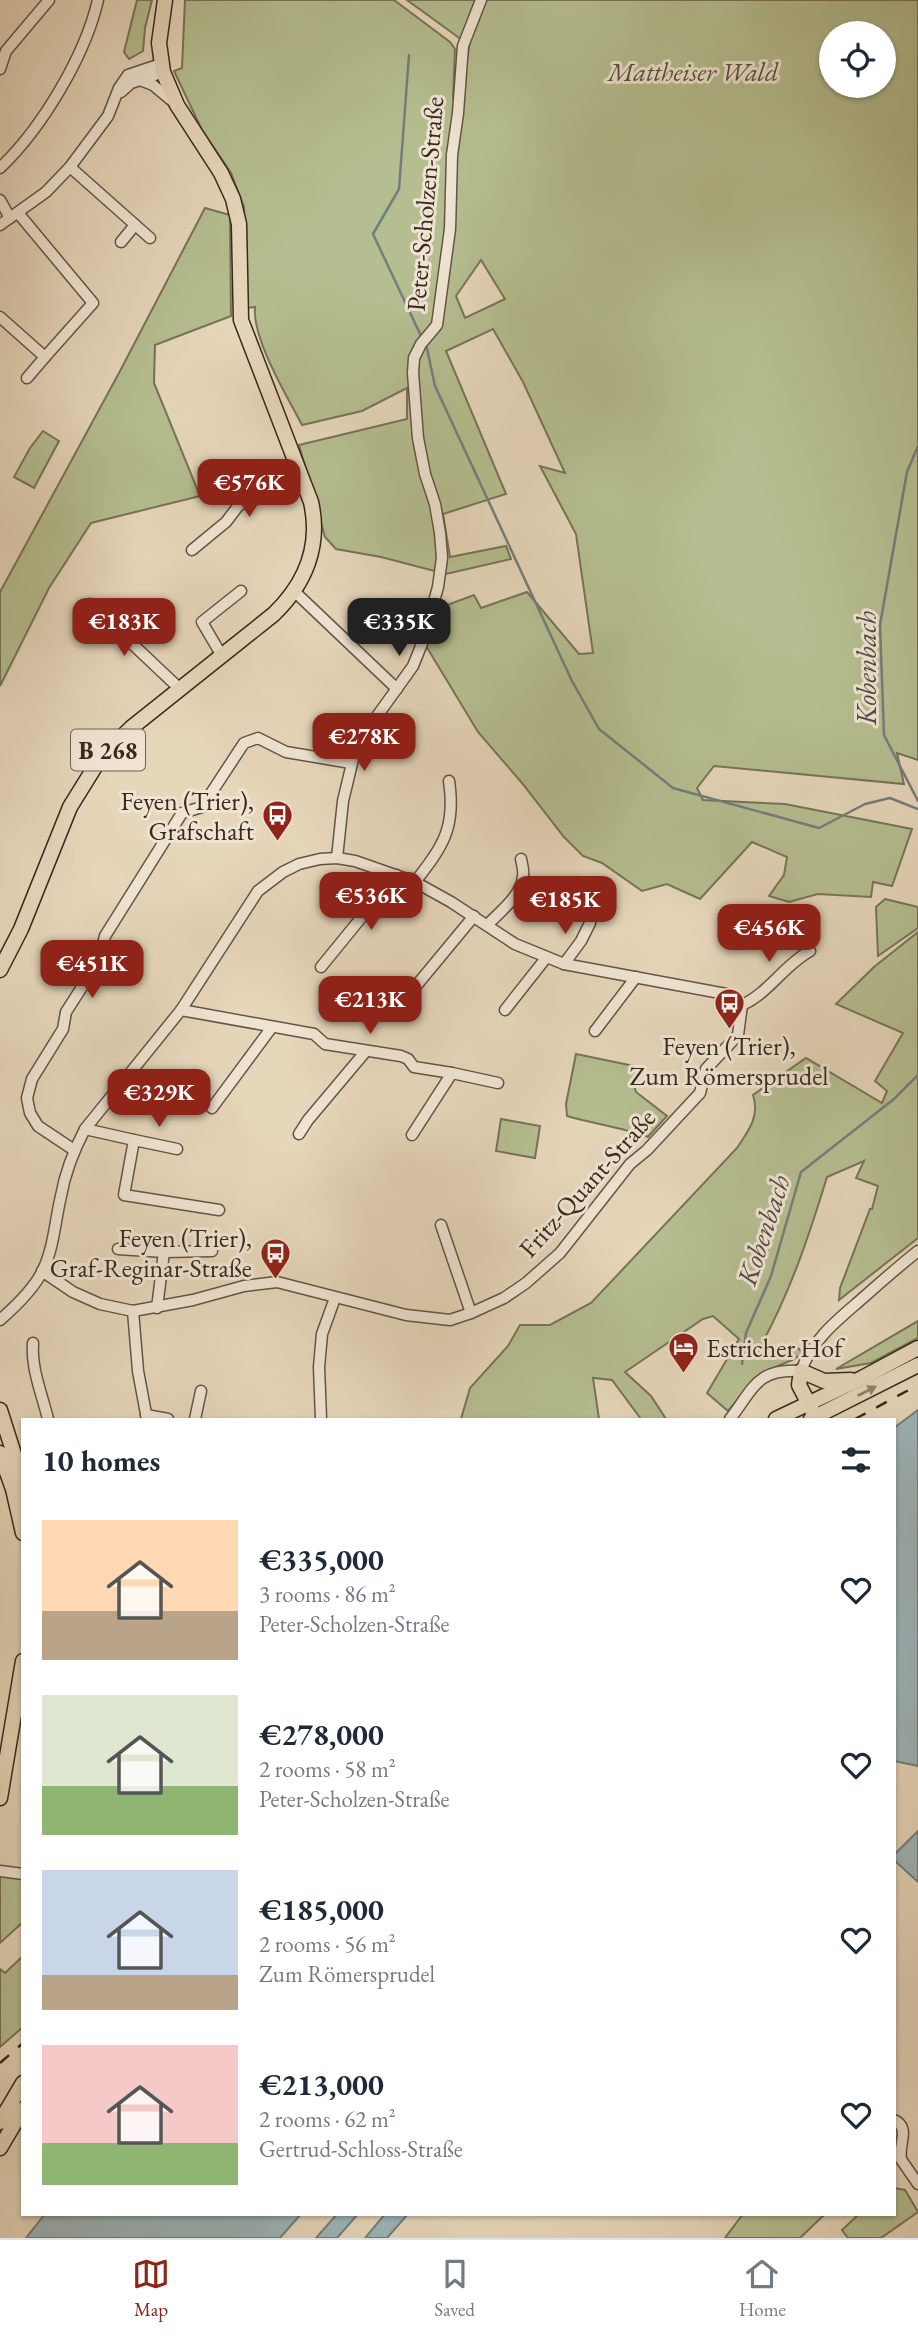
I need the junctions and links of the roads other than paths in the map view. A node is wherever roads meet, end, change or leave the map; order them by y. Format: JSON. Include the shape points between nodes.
{"nodes":[{"id":1,"x":49,"y":0,"type":"edge"},
{"id":2,"x":98,"y":0,"type":"edge"},
{"id":3,"x":165,"y":0,"type":"edge"},
{"id":4,"x":481,"y":0,"type":"edge"},
{"id":5,"x":161,"y":64,"type":"junction"},
{"id":6,"x":0,"y":69,"type":"edge"},
{"id":7,"x":140,"y":80,"type":"junction"},
{"id":8,"x":116,"y":97,"type":"junction"},
{"id":9,"x":177,"y":105,"type":"junction"},
{"id":10,"x":70,"y":167,"type":"junction"},
{"id":11,"x":0,"y":168,"type":"edge"},
{"id":12,"x":0,"y":200,"type":"edge"},
{"id":13,"x":14,"y":215,"type":"junction"},
{"id":14,"x":0,"y":225,"type":"edge"},
{"id":15,"x":135,"y":225,"type":"junction"},
{"id":16,"x":150,"y":238,"type":"dead end"},
{"id":17,"x":121,"y":242,"type":"dead end"},
{"id":18,"x":0,"y":317,"type":"edge"},
{"id":19,"x":45,"y":357,"type":"junction"},
{"id":20,"x":27,"y":378,"type":"dead end"},
{"id":21,"x":304,"y":482,"type":"junction"},
{"id":22,"x":192,"y":550,"type":"dead end"},
{"id":23,"x":241,"y":591,"type":"dead end"},
{"id":24,"x":295,"y":592,"type":"junction"},
{"id":25,"x":90,"y":604,"type":"dead end"},
{"id":26,"x":222,"y":656,"type":"junction"},
{"id":27,"x":180,"y":689,"type":"junction"},
{"id":28,"x":397,"y":689,"type":"junction"},
{"id":29,"x":351,"y":764,"type":"junction"},
{"id":30,"x":449,"y":781,"type":"dead end"},
{"id":31,"x":337,"y":858,"type":"junction"},
{"id":32,"x":521,"y":859,"type":"dead end"},
{"id":33,"x":396,"y":875,"type":"junction"},
{"id":34,"x":415,"y":882,"type":"junction"},
{"id":35,"x":474,"y":916,"type":"junction"},
{"id":36,"x":590,"y":923,"type":"dead end"},
{"id":37,"x":487,"y":925,"type":"junction"},
{"id":38,"x":810,"y":951,"type":"dead end"},
{"id":39,"x":546,"y":958,"type":"junction"},
{"id":40,"x":564,"y":964,"type":"junction"},
{"id":41,"x":321,"y":967,"type":"dead end"},
{"id":42,"x":0,"y":970,"type":"edge"},
{"id":43,"x":636,"y":977,"type":"junction"},
{"id":44,"x":416,"y":985,"type":"dead end"},
{"id":45,"x":742,"y":1005,"type":"junction"},
{"id":46,"x":181,"y":1010,"type":"junction"},
{"id":47,"x":505,"y":1010,"type":"dead end"},
{"id":48,"x":272,"y":1027,"type":"junction"},
{"id":49,"x":595,"y":1031,"type":"dead end"},
{"id":50,"x":366,"y":1051,"type":"junction"},
{"id":51,"x":452,"y":1073,"type":"junction"},
{"id":52,"x":498,"y":1083,"type":"dead end"},
{"id":53,"x":212,"y":1108,"type":"dead end"},
{"id":54,"x":85,"y":1129,"type":"junction"},
{"id":55,"x":299,"y":1134,"type":"dead end"},
{"id":56,"x":412,"y":1135,"type":"dead end"},
{"id":57,"x":134,"y":1140,"type":"junction"},
{"id":58,"x":177,"y":1149,"type":"dead end"},
{"id":59,"x":75,"y":1150,"type":"junction"},
{"id":60,"x":219,"y":1210,"type":"dead end"},
{"id":61,"x":441,"y":1226,"type":"dead end"},
{"id":62,"x":118,"y":1249,"type":"dead end"},
{"id":63,"x":212,"y":1251,"type":"dead end"},
{"id":64,"x":918,"y":1251,"type":"edge"},
{"id":65,"x":164,"y":1252,"type":"junction"},
{"id":66,"x":43,"y":1271,"type":"junction"},
{"id":67,"x":335,"y":1298,"type":"junction"},
{"id":68,"x":158,"y":1308,"type":"junction"},
{"id":69,"x":134,"y":1311,"type":"junction"},
{"id":70,"x":471,"y":1313,"type":"junction"},
{"id":71,"x":0,"y":1320,"type":"edge"},
{"id":72,"x":33,"y":1343,"type":"dead end"},
{"id":73,"x":918,"y":1348,"type":"edge"},
{"id":74,"x":918,"y":1365,"type":"edge"},
{"id":75,"x":804,"y":1372,"type":"junction"},
{"id":76,"x":862,"y":1378,"type":"junction"},
{"id":77,"x":201,"y":1391,"type":"dead end"},
{"id":78,"x":812,"y":1401,"type":"junction"},
{"id":79,"x":0,"y":1410,"type":"edge"},
{"id":80,"x":147,"y":1417,"type":"edge"},
{"id":81,"x":48,"y":1418,"type":"edge"},
{"id":82,"x":195,"y":1418,"type":"edge"},
{"id":83,"x":321,"y":1418,"type":"edge"},
{"id":84,"x":731,"y":1418,"type":"edge"},
{"id":85,"x":778,"y":1418,"type":"edge"},
{"id":86,"x":813,"y":1418,"type":"edge"},
{"id":87,"x":0,"y":1452,"type":"edge"},
{"id":88,"x":21,"y":1487,"type":"edge"},
{"id":89,"x":21,"y":1524,"type":"edge"},
{"id":90,"x":21,"y":1673,"type":"edge"},
{"id":91,"x":0,"y":1798,"type":"edge"},
{"id":92,"x":0,"y":1871,"type":"edge"},
{"id":93,"x":21,"y":1874,"type":"edge"},
{"id":94,"x":21,"y":2086,"type":"edge"},
{"id":95,"x":21,"y":2112,"type":"edge"},
{"id":96,"x":896,"y":2121,"type":"edge"},
{"id":97,"x":0,"y":2122,"type":"edge"},
{"id":98,"x":898,"y":2142,"type":"edge"},
{"id":99,"x":0,"y":2148,"type":"edge"},
{"id":100,"x":898,"y":2155,"type":"edge"},
{"id":101,"x":918,"y":2185,"type":"edge"}],
"edges":[{"from":1,"to":6,"type":"street","via":[[6,51]]},
{"from":2,"to":11,"type":"street","via":[[86,36],[42,120]]},
{"from":3,"to":5,"type":"main road","number":"B 268","via":[[159,32]]},
{"from":4,"to":28,"type":"street","name":"Peter-Scholzen-Straße","via":[[463,46],[450,229],[437,325],[414,358],[418,438],[435,504],[442,558],[423,641]]},
{"from":5,"to":7,"type":"street","via":[[155,75]]},
{"from":5,"to":8,"type":"street","via":[[128,75]]},
{"from":5,"to":9,"type":"main road","number":"B 268"},
{"from":7,"to":8,"type":"street"},
{"from":7,"to":9,"type":"street"},
{"from":8,"to":10,"type":"street","via":[[108,116]]},
{"from":9,"to":21,"type":"main road","number":"B 268","via":[[233,199],[239,224],[241,320]]},
{"from":10,"to":13,"type":"street"},
{"from":10,"to":15,"type":"street"},
{"from":12,"to":13,"type":"street"},
{"from":13,"to":14,"type":"street"},
{"from":13,"to":19,"type":"street","via":[[93,303]]},
{"from":15,"to":16,"type":"street"},
{"from":15,"to":17,"type":"street"},
{"from":18,"to":19,"type":"street"},
{"from":19,"to":20,"type":"street"},
{"from":21,"to":22,"type":"street","via":[[239,505]]},
{"from":21,"to":24,"type":"main road","number":"B 268","via":[[314,536],[310,560]]},
{"from":23,"to":26,"type":"street","via":[[202,622]]},
{"from":24,"to":26,"type":"main road","number":"B 268"},
{"from":24,"to":28,"type":"street"},
{"from":25,"to":27,"type":"street"},
{"from":26,"to":27,"type":"main road","number":"B 268"},
{"from":27,"to":42,"type":"main road","number":"B 268","via":[[131,728],[86,777]]},
{"from":28,"to":29,"type":"street","name":"Peter-Scholzen-Straße","via":[[362,737]]},
{"from":29,"to":31,"type":"street","name":"Peter-Scholzen-Straße"},
{"from":29,"to":59,"type":"street","via":[[286,752],[258,738],[244,743],[202,807],[182,813],[105,936],[98,962],[32,1079],[27,1098],[30,1113],[38,1126]]},
{"from":30,"to":34,"type":"street","via":[[452,802],[443,844]]},
{"from":31,"to":33,"type":"street"},
{"from":31,"to":46,"type":"street","via":[[299,864],[258,891]]},
{"from":32,"to":37,"type":"street","via":[[521,884]]},
{"from":33,"to":34,"type":"street"},
{"from":33,"to":41,"type":"street"},
{"from":34,"to":35,"type":"street"},
{"from":35,"to":37,"type":"street"},
{"from":35,"to":44,"type":"street"},
{"from":36,"to":40,"type":"street"},
{"from":37,"to":39,"type":"street"},
{"from":38,"to":45,"type":"street"},
{"from":39,"to":40,"type":"street"},
{"from":39,"to":47,"type":"street"},
{"from":40,"to":43,"type":"street"},
{"from":43,"to":45,"type":"street","via":[[726,994]]},
{"from":43,"to":49,"type":"street"},
{"from":45,"to":70,"type":"street","name":"Fritz-Quant-Straße","via":[[738,1035],[706,1069],[700,1093],[630,1164],[560,1253],[504,1298]]},
{"from":46,"to":48,"type":"street"},
{"from":46,"to":54,"type":"street"},
{"from":48,"to":50,"type":"street","via":[[314,1034],[325,1044]]},
{"from":48,"to":53,"type":"street"},
{"from":50,"to":51,"type":"street","via":[[401,1056],[414,1067]]},
{"from":50,"to":55,"type":"street"},
{"from":51,"to":52,"type":"street"},
{"from":51,"to":56,"type":"street"},
{"from":54,"to":57,"type":"street"},
{"from":54,"to":59,"type":"street"},
{"from":57,"to":58,"type":"street"},
{"from":57,"to":60,"type":"street","via":[[124,1195]]},
{"from":59,"to":66,"type":"street"},
{"from":61,"to":70,"type":"street"},
{"from":62,"to":65,"type":"street"},
{"from":63,"to":65,"type":"street"},
{"from":64,"to":75,"type":"street","via":[[815,1343]]},
{"from":65,"to":68,"type":"street"},
{"from":66,"to":69,"type":"street","name":"Fritz-Quant-Straße","via":[[100,1304]]},
{"from":66,"to":71,"type":"street"},
{"from":67,"to":68,"type":"street","name":"Fritz-Quant-Straße","via":[[277,1282]]},
{"from":67,"to":70,"type":"street","name":"Fritz-Quant-Straße","via":[[450,1320]]},
{"from":67,"to":83,"type":"street","via":[[322,1334]]},
{"from":68,"to":69,"type":"street","name":"Fritz-Quant-Straße"},
{"from":69,"to":80,"type":"street"},
{"from":72,"to":81,"type":"street"},
{"from":73,"to":76,"type":"main road"},
{"from":86,"to":74,"type":"main road","one_way":true},
{"from":75,"to":76,"type":"main road","via":[[830,1382]]},
{"from":75,"to":78,"type":"main road"},
{"from":75,"to":84,"type":"street","via":[[782,1370],[764,1376]]},
{"from":76,"to":78,"type":"main road"},
{"from":77,"to":82,"type":"street"},
{"from":78,"to":85,"type":"main road"},
{"from":78,"to":86,"type":"main road"},
{"from":79,"to":88,"type":"main road"},
{"from":87,"to":89,"type":"main road"},
{"from":90,"to":91,"type":"main road"},
{"from":92,"to":93,"type":"street"},
{"from":94,"to":97,"type":"main road"},
{"from":95,"to":99,"type":"main road"},
{"from":96,"to":98,"type":"street","via":[[903,2126]]},
{"from":98,"to":100,"type":"street"},
{"from":100,"to":101,"type":"street"}]}
